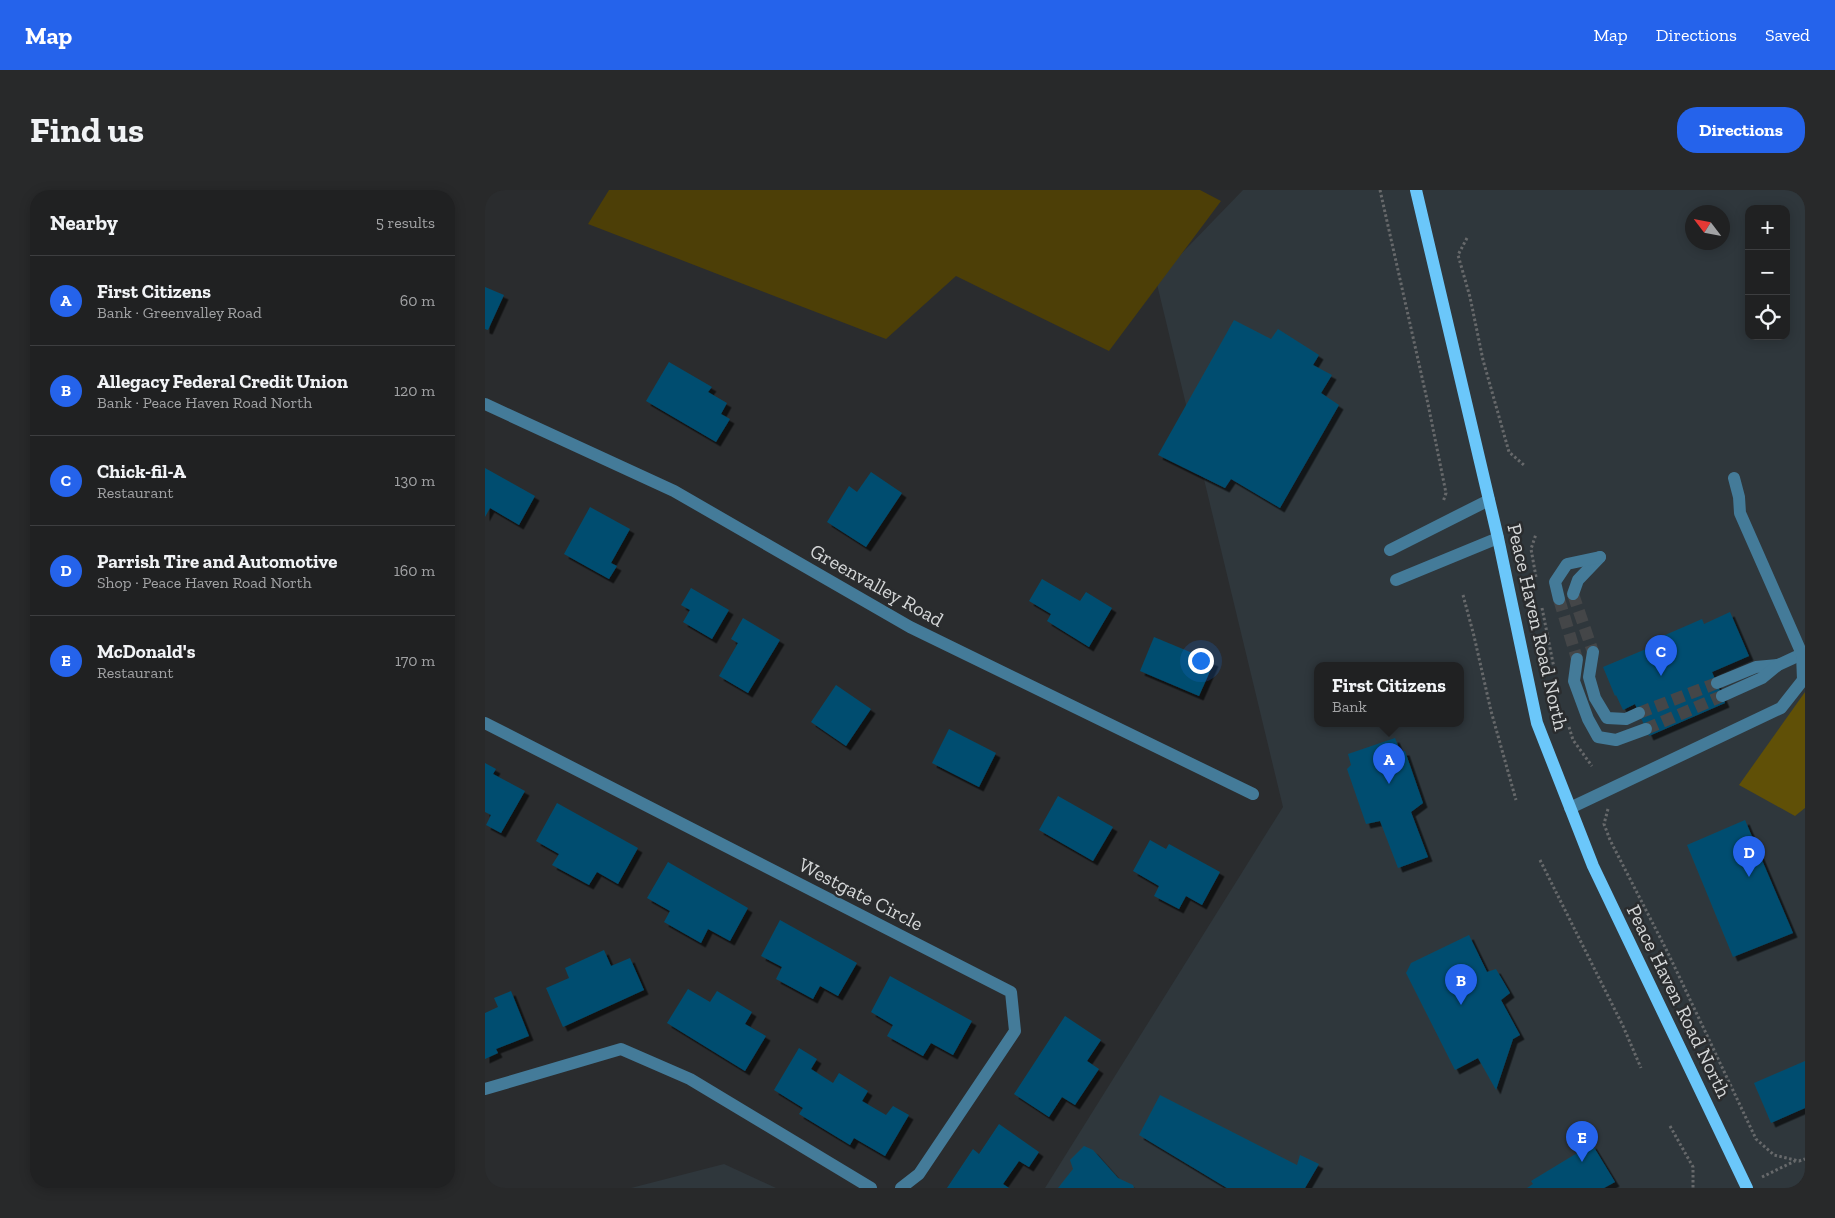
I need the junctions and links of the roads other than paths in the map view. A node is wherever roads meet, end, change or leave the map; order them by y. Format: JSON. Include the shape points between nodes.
{"nodes":[{"id":1,"x":1416,"y":190,"type":"edge"},
{"id":2,"x":485,"y":404,"type":"edge"},
{"id":3,"x":1734,"y":478,"type":"dead end"},
{"id":4,"x":1489,"y":500,"type":"junction"},
{"id":5,"x":1498,"y":538,"type":"junction"},
{"id":6,"x":1390,"y":550,"type":"dead end"},
{"id":7,"x":1396,"y":580,"type":"dead end"},
{"id":8,"x":1573,"y":594,"type":"dead end"},
{"id":9,"x":1559,"y":599,"type":"tunnel mouth"},
{"id":10,"x":1593,"y":652,"type":"tunnel mouth"},
{"id":11,"x":1802,"y":654,"type":"junction"},
{"id":12,"x":1577,"y":659,"type":"tunnel mouth"},
{"id":13,"x":1778,"y":666,"type":"junction"},
{"id":14,"x":1717,"y":683,"type":"tunnel mouth"},
{"id":15,"x":1722,"y":696,"type":"tunnel mouth"},
{"id":16,"x":1639,"y":713,"type":"tunnel mouth"},
{"id":17,"x":485,"y":723,"type":"edge"},
{"id":18,"x":1646,"y":729,"type":"tunnel mouth"},
{"id":19,"x":1253,"y":794,"type":"dead end"},
{"id":20,"x":1570,"y":808,"type":"junction"},
{"id":21,"x":485,"y":1089,"type":"edge"},
{"id":22,"x":1751,"y":1184,"type":"edge"},
{"id":23,"x":871,"y":1188,"type":"edge"},
{"id":24,"x":901,"y":1188,"type":"edge"}],
"edges":[{"from":1,"to":4,"type":"main road","name":"Peace Haven Road North"},
{"from":2,"to":19,"type":"street","name":"Greenvalley Road","via":[[674,491],[911,627]]},
{"from":3,"to":11,"type":"street","via":[[1740,513]]},
{"from":4,"to":5,"type":"main road","name":"Peace Haven Road North"},
{"from":4,"to":6,"type":"street"},
{"from":5,"to":7,"type":"street"},
{"from":5,"to":20,"type":"main road","name":"Peace Haven Road North","via":[[1537,723]]},
{"from":8,"to":9,"type":"street","via":[[1578,580],[1600,557],[1567,564],[1555,582]]},
{"from":10,"to":16,"type":"street","via":[[1589,677],[1595,698],[1607,718],[1626,719]]},
{"from":11,"to":13,"type":"street"},
{"from":11,"to":20,"type":"street","via":[[1803,680],[1781,708]]},
{"from":12,"to":18,"type":"street","via":[[1574,681],[1598,736],[1616,740]]},
{"from":13,"to":14,"type":"street","via":[[1757,666]]},
{"from":13,"to":15,"type":"street","via":[[1762,678]]},
{"from":17,"to":24,"type":"street","name":"Westgate Circle","via":[[1011,992],[1015,1031],[919,1174]]},
{"from":20,"to":22,"type":"main road","name":"Peace Haven Road North","via":[[1593,866]]},
{"from":21,"to":23,"type":"street","via":[[621,1049],[690,1079]]}]}
